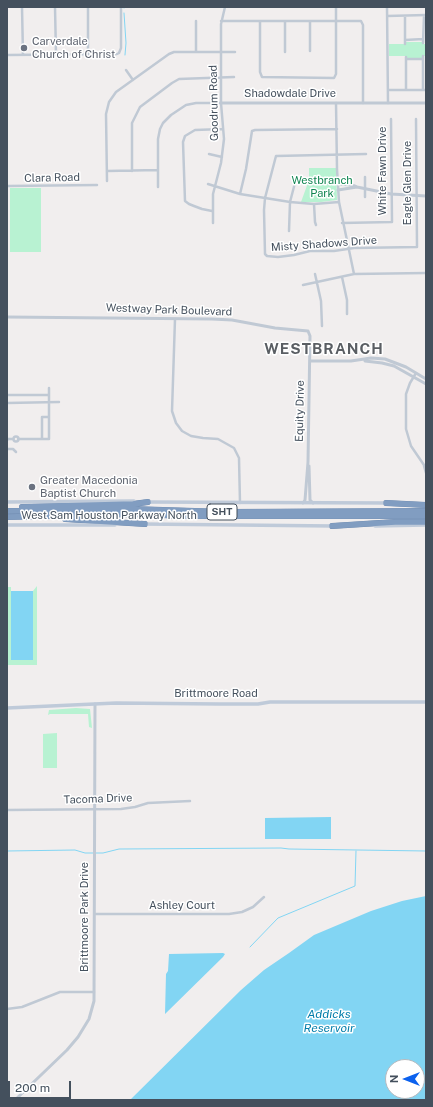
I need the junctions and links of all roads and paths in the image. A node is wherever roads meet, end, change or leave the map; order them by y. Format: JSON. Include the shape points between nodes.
{"nodes":[{"id":1,"x":22,"y":7,"type":"edge"},
{"id":2,"x":55,"y":7,"type":"edge"},
{"id":3,"x":88,"y":7,"type":"edge"},
{"id":4,"x":121,"y":7,"type":"edge"},
{"id":5,"x":225,"y":7,"type":"edge"},
{"id":6,"x":336,"y":7,"type":"edge"},
{"id":7,"x":387,"y":7,"type":"edge"},
{"id":8,"x":425,"y":15,"type":"edge"},
{"id":9,"x":387,"y":16,"type":"junction"},
{"id":10,"x":405,"y":16,"type":"junction"},
{"id":11,"x":196,"y":21,"type":"dead end"},
{"id":12,"x":222,"y":21,"type":"junction"},
{"id":13,"x":260,"y":21,"type":"junction"},
{"id":14,"x":285,"y":21,"type":"junction"},
{"id":15,"x":310,"y":21,"type":"junction"},
{"id":16,"x":336,"y":21,"type":"junction"},
{"id":17,"x":405,"y":40,"type":"junction"},
{"id":18,"x":405,"y":44,"type":"dead end"},
{"id":19,"x":310,"y":51,"type":"dead end"},
{"id":20,"x":196,"y":52,"type":"junction"},
{"id":21,"x":221,"y":52,"type":"junction"},
{"id":22,"x":235,"y":52,"type":"dead end"},
{"id":23,"x":285,"y":52,"type":"dead end"},
{"id":24,"x":7,"y":55,"type":"edge"},
{"id":25,"x":23,"y":55,"type":"junction"},
{"id":26,"x":56,"y":55,"type":"junction"},
{"id":27,"x":88,"y":55,"type":"junction"},
{"id":28,"x":126,"y":70,"type":"dead end"},
{"id":29,"x":221,"y":78,"type":"junction"},
{"id":30,"x":234,"y":78,"type":"dead end"},
{"id":31,"x":133,"y":80,"type":"junction"},
{"id":32,"x":388,"y":90,"type":"junction"},
{"id":33,"x":406,"y":90,"type":"junction"},
{"id":34,"x":425,"y":90,"type":"edge"},
{"id":35,"x":363,"y":102,"type":"junction"},
{"id":36,"x":221,"y":103,"type":"junction"},
{"id":37,"x":336,"y":103,"type":"junction"},
{"id":38,"x":388,"y":103,"type":"junction"},
{"id":39,"x":426,"y":103,"type":"edge"},
{"id":40,"x":391,"y":119,"type":"dead end"},
{"id":41,"x":416,"y":119,"type":"dead end"},
{"id":42,"x":223,"y":129,"type":"junction"},
{"id":43,"x":336,"y":129,"type":"junction"},
{"id":44,"x":209,"y":154,"type":"dead end"},
{"id":45,"x":337,"y":154,"type":"junction"},
{"id":46,"x":366,"y":154,"type":"dead end"},
{"id":47,"x":222,"y":156,"type":"junction"},
{"id":48,"x":158,"y":170,"type":"junction"},
{"id":49,"x":107,"y":171,"type":"junction"},
{"id":50,"x":132,"y":171,"type":"junction"},
{"id":51,"x":365,"y":177,"type":"dead end"},
{"id":52,"x":296,"y":179,"type":"dead end"},
{"id":53,"x":107,"y":181,"type":"dead end"},
{"id":54,"x":208,"y":184,"type":"dead end"},
{"id":55,"x":337,"y":184,"type":"junction"},
{"id":56,"x":97,"y":185,"type":"dead end"},
{"id":57,"x":7,"y":186,"type":"edge"},
{"id":58,"x":214,"y":186,"type":"junction"},
{"id":59,"x":158,"y":187,"type":"dead end"},
{"id":60,"x":357,"y":187,"type":"junction"},
{"id":61,"x":365,"y":188,"type":"junction"},
{"id":62,"x":338,"y":190,"type":"junction"},
{"id":63,"x":240,"y":194,"type":"junction"},
{"id":64,"x":391,"y":194,"type":"junction"},
{"id":65,"x":416,"y":196,"type":"junction"},
{"id":66,"x":426,"y":196,"type":"edge"},
{"id":67,"x":365,"y":197,"type":"dead end"},
{"id":68,"x":265,"y":198,"type":"junction"},
{"id":69,"x":290,"y":202,"type":"junction"},
{"id":70,"x":339,"y":202,"type":"junction"},
{"id":71,"x":314,"y":204,"type":"junction"},
{"id":72,"x":212,"y":211,"type":"junction"},
{"id":73,"x":213,"y":223,"type":"dead end"},
{"id":74,"x":342,"y":223,"type":"junction"},
{"id":75,"x":316,"y":225,"type":"dead end"},
{"id":76,"x":289,"y":231,"type":"dead end"},
{"id":77,"x":417,"y":247,"type":"joint"},
{"id":78,"x":348,"y":249,"type":"junction"},
{"id":79,"x":426,"y":272,"type":"edge"},
{"id":80,"x":315,"y":274,"type":"dead end"},
{"id":81,"x":354,"y":274,"type":"junction"},
{"id":82,"x":342,"y":277,"type":"junction"},
{"id":83,"x":317,"y":282,"type":"junction"},
{"id":84,"x":303,"y":285,"type":"dead end"},
{"id":85,"x":347,"y":314,"type":"dead end"},
{"id":86,"x":7,"y":317,"type":"edge"},
{"id":87,"x":175,"y":319,"type":"junction"},
{"id":88,"x":322,"y":326,"type":"dead end"},
{"id":89,"x":361,"y":360,"type":"junction"},
{"id":90,"x":310,"y":361,"type":"junction"},
{"id":91,"x":416,"y":374,"type":"junction"},
{"id":92,"x":413,"y":377,"type":"junction"},
{"id":93,"x":426,"y":379,"type":"edge"},
{"id":94,"x":426,"y":384,"type":"edge"},
{"id":95,"x":49,"y":388,"type":"dead end"},
{"id":96,"x":7,"y":395,"type":"edge"},
{"id":97,"x":49,"y":395,"type":"junction"},
{"id":98,"x":49,"y":402,"type":"junction"},
{"id":99,"x":59,"y":402,"type":"dead end"},
{"id":100,"x":7,"y":403,"type":"edge"},
{"id":101,"x":49,"y":417,"type":"junction"},
{"id":102,"x":7,"y":439,"type":"edge"},
{"id":103,"x":42,"y":439,"type":"junction"},
{"id":104,"x":7,"y":449,"type":"edge"},
{"id":105,"x":16,"y":452,"type":"dead end"},
{"id":106,"x":308,"y":462,"type":"junction"},
{"id":107,"x":423,"y":464,"type":"junction"},
{"id":108,"x":426,"y":468,"type":"edge"},
{"id":109,"x":426,"y":472,"type":"edge"},
{"id":110,"x":7,"y":502,"type":"edge"},
{"id":111,"x":148,"y":502,"type":"junction"},
{"id":112,"x":240,"y":502,"type":"junction"},
{"id":113,"x":303,"y":503,"type":"junction"},
{"id":114,"x":312,"y":503,"type":"junction"},
{"id":115,"x":386,"y":503,"type":"joint"},
{"id":116,"x":426,"y":504,"type":"edge"},
{"id":117,"x":7,"y":507,"type":"edge"},
{"id":118,"x":7,"y":511,"type":"edge"},
{"id":119,"x":426,"y":511,"type":"edge"},
{"id":120,"x":426,"y":516,"type":"edge"},
{"id":121,"x":7,"y":517,"type":"edge"},
{"id":122,"x":49,"y":517,"type":"junction"},
{"id":123,"x":145,"y":524,"type":"junction"},
{"id":124,"x":426,"y":524,"type":"edge"},
{"id":125,"x":7,"y":525,"type":"edge"},
{"id":126,"x":332,"y":526,"type":"joint"},
{"id":127,"x":426,"y":702,"type":"edge"},
{"id":128,"x":95,"y":703,"type":"junction"},
{"id":129,"x":7,"y":708,"type":"edge"},
{"id":130,"x":190,"y":801,"type":"dead end"},
{"id":131,"x":94,"y":808,"type":"junction"},
{"id":132,"x":7,"y":810,"type":"edge"},
{"id":133,"x":264,"y":897,"type":"dead end"},
{"id":134,"x":94,"y":914,"type":"junction"},
{"id":135,"x":94,"y":992,"type":"junction"},
{"id":136,"x":7,"y":1008,"type":"edge"},
{"id":137,"x":15,"y":1100,"type":"edge"}],
"edges":[{"from":1,"to":25,"type":"street"},
{"from":2,"to":26,"type":"street"},
{"from":3,"to":27,"type":"street"},
{"from":4,"to":27,"type":"street","via":[[120,51],[117,54]]},
{"from":5,"to":12,"type":"street","name":"Goodrum Road"},
{"from":6,"to":16,"type":"street"},
{"from":7,"to":9,"type":"street"},
{"from":8,"to":10,"type":"street"},
{"from":8,"to":17,"type":"street","via":[[423,41]]},
{"from":9,"to":10,"type":"street"},
{"from":9,"to":32,"type":"street"},
{"from":10,"to":17,"type":"street"},
{"from":11,"to":20,"type":"street"},
{"from":12,"to":13,"type":"street"},
{"from":12,"to":21,"type":"street","name":"Goodrum Road"},
{"from":13,"to":14,"type":"street"},
{"from":13,"to":16,"type":"street","via":[[261,76],[264,78],[335,77]]},
{"from":14,"to":15,"type":"street"},
{"from":14,"to":23,"type":"street"},
{"from":15,"to":16,"type":"street"},
{"from":15,"to":19,"type":"street"},
{"from":16,"to":35,"type":"street","via":[[358,20],[363,25]]},
{"from":17,"to":18,"type":"street"},
{"from":20,"to":21,"type":"street"},
{"from":20,"to":31,"type":"street","via":[[169,54]]},
{"from":21,"to":22,"type":"street"},
{"from":21,"to":29,"type":"street","name":"Goodrum Road"},
{"from":24,"to":25,"type":"street"},
{"from":25,"to":26,"type":"street"},
{"from":26,"to":27,"type":"street"},
{"from":28,"to":31,"type":"street"},
{"from":29,"to":30,"type":"street"},
{"from":29,"to":36,"type":"street","name":"Goodrum Road"},
{"from":29,"to":50,"type":"street","via":[[179,79],[140,107],[132,129]]},
{"from":31,"to":49,"type":"street","via":[[116,92],[108,104]]},
{"from":32,"to":33,"type":"street"},
{"from":32,"to":38,"type":"street"},
{"from":33,"to":34,"type":"street"},
{"from":33,"to":34,"type":"street","via":[[406,58],[424,58]]},
{"from":35,"to":37,"type":"street","name":"Shadowdale Drive"},
{"from":35,"to":38,"type":"street","name":"Shadowdale Drive"},
{"from":36,"to":37,"type":"street","name":"Shadowdale Drive"},
{"from":36,"to":42,"type":"street","name":"Goodrum Road"},
{"from":36,"to":48,"type":"street","name":"Shadowdale Drive","via":[[186,105],[171,115],[162,125],[158,139]]},
{"from":37,"to":43,"type":"street"},
{"from":38,"to":39,"type":"street","name":"Shadowdale Drive"},
{"from":40,"to":64,"type":"street","name":"White Fawn Drive"},
{"from":41,"to":65,"type":"street","name":"Eagle Glen Drive"},
{"from":42,"to":47,"type":"street","name":"Goodrum Road"},
{"from":42,"to":72,"type":"street","via":[[195,130],[188,134],[183,142],[185,201],[202,210]]},
{"from":43,"to":45,"type":"street"},
{"from":43,"to":63,"type":"street","via":[[252,131]]},
{"from":44,"to":47,"type":"street"},
{"from":45,"to":46,"type":"street"},
{"from":45,"to":55,"type":"street"},
{"from":45,"to":68,"type":"street","via":[[276,156]]},
{"from":47,"to":58,"type":"street","name":"Goodrum Road"},
{"from":48,"to":50,"type":"street"},
{"from":48,"to":59,"type":"street"},
{"from":49,"to":50,"type":"street"},
{"from":49,"to":53,"type":"street"},
{"from":51,"to":61,"type":"street"},
{"from":52,"to":69,"type":"street"},
{"from":54,"to":58,"type":"street"},
{"from":55,"to":60,"type":"street"},
{"from":55,"to":62,"type":"street"},
{"from":56,"to":57,"type":"street","name":"Clara Road"},
{"from":58,"to":63,"type":"street"},
{"from":58,"to":72,"type":"street","name":"Goodrum Road"},
{"from":60,"to":61,"type":"street"},
{"from":60,"to":62,"type":"street"},
{"from":61,"to":64,"type":"street"},
{"from":61,"to":67,"type":"street"},
{"from":62,"to":70,"type":"street"},
{"from":63,"to":68,"type":"street"},
{"from":64,"to":65,"type":"street"},
{"from":64,"to":74,"type":"street","name":"White Fawn Drive","via":[[392,222]]},
{"from":65,"to":66,"type":"street"},
{"from":65,"to":77,"type":"street","name":"Eagle Glen Drive"},
{"from":68,"to":69,"type":"street"},
{"from":68,"to":78,"type":"street","name":"Misty Shadows Drive","via":[[265,254],[271,257],[286,257],[310,251]]},
{"from":69,"to":71,"type":"street"},
{"from":69,"to":76,"type":"street"},
{"from":70,"to":71,"type":"street"},
{"from":70,"to":74,"type":"street"},
{"from":71,"to":75,"type":"street"},
{"from":72,"to":73,"type":"street","name":"Goodrum Road"},
{"from":74,"to":78,"type":"street"},
{"from":77,"to":78,"type":"street","name":"Misty Shadows Drive"},
{"from":78,"to":81,"type":"street"},
{"from":79,"to":81,"type":"street"},
{"from":80,"to":83,"type":"street"},
{"from":81,"to":82,"type":"street"},
{"from":82,"to":83,"type":"street"},
{"from":82,"to":85,"type":"street"},
{"from":83,"to":84,"type":"street"},
{"from":83,"to":88,"type":"street"},
{"from":86,"to":87,"type":"street","name":"Westway Park Boulevard"},
{"from":87,"to":90,"type":"street","name":"Westway Park Boulevard","via":[[232,320],[308,331]]},
{"from":87,"to":112,"type":"street","via":[[172,411],[176,423],[182,431],[192,436],[218,439],[234,448],[239,458]]},
{"from":89,"to":90,"type":"street"},
{"from":89,"to":91,"type":"street","via":[[385,359]]},
{"from":89,"to":92,"type":"street","via":[[394,366]]},
{"from":90,"to":106,"type":"street","name":"Equity Drive"},
{"from":91,"to":92,"type":"street"},
{"from":91,"to":93,"type":"street"},
{"from":92,"to":94,"type":"street"},
{"from":92,"to":107,"type":"street","via":[[406,394],[406,429],[411,446]]},
{"from":95,"to":97,"type":"street"},
{"from":96,"to":97,"type":"street"},
{"from":97,"to":98,"type":"street"},
{"from":98,"to":99,"type":"street"},
{"from":98,"to":100,"type":"street"},
{"from":98,"to":101,"type":"street"},
{"from":101,"to":103,"type":"street","via":[[42,418]]},
{"from":101,"to":103,"type":"street","via":[[49,439]]},
{"from":102,"to":103,"type":"street","via":[[16,436],[18,439]]},
{"from":104,"to":105,"type":"street"},
{"from":106,"to":113,"type":"street","name":"Equity Drive"},
{"from":106,"to":114,"type":"street","name":"Equity Drive"},
{"from":107,"to":108,"type":"street"},
{"from":107,"to":109,"type":"street"},
{"from":110,"to":111,"type":"main road","name":"West Sam Houston Parkway North"},
{"from":111,"to":112,"type":"main road","name":"West Sam Houston Parkway North"},
{"from":111,"to":117,"type":"highway"},
{"from":112,"to":113,"type":"main road","name":"West Sam Houston Parkway North"},
{"from":113,"to":114,"type":"main road","name":"West Sam Houston Parkway North"},
{"from":114,"to":115,"type":"main road","name":"West Sam Houston Parkway North"},
{"from":115,"to":116,"type":"highway"},
{"from":118,"to":119,"type":"highway","number":"SHT"},
{"from":120,"to":122,"type":"highway","number":"SHT","via":[[134,514]]},
{"from":121,"to":122,"type":"highway","number":"SHT"},
{"from":122,"to":123,"type":"highway"},
{"from":123,"to":125,"type":"main road","name":"West Sam Houston Parkway North"},
{"from":123,"to":126,"type":"main road","name":"West Sam Houston Parkway North"},
{"from":124,"to":126,"type":"highway","via":[[395,522]]},
{"from":127,"to":128,"type":"main road","name":"Brittmoore Road"},
{"from":128,"to":129,"type":"main road","name":"Brittmoore Road"},
{"from":128,"to":131,"type":"street","name":"Brittmoore Park Drive"},
{"from":130,"to":131,"type":"street","name":"Tacoma Drive","via":[[148,803],[127,809]]},
{"from":131,"to":132,"type":"street","name":"Tacoma Drive"},
{"from":131,"to":134,"type":"street","name":"Brittmoore Park Drive"},
{"from":133,"to":134,"type":"street","name":"Ashley Court","via":[[253,907],[229,914]]},
{"from":134,"to":135,"type":"street","name":"Brittmoore Park Drive"},
{"from":135,"to":136,"type":"street","via":[[56,993],[22,1007]]},
{"from":135,"to":137,"type":"street","name":"Brittmoore Park Drive","via":[[90,1014],[80,1035]]}]}
